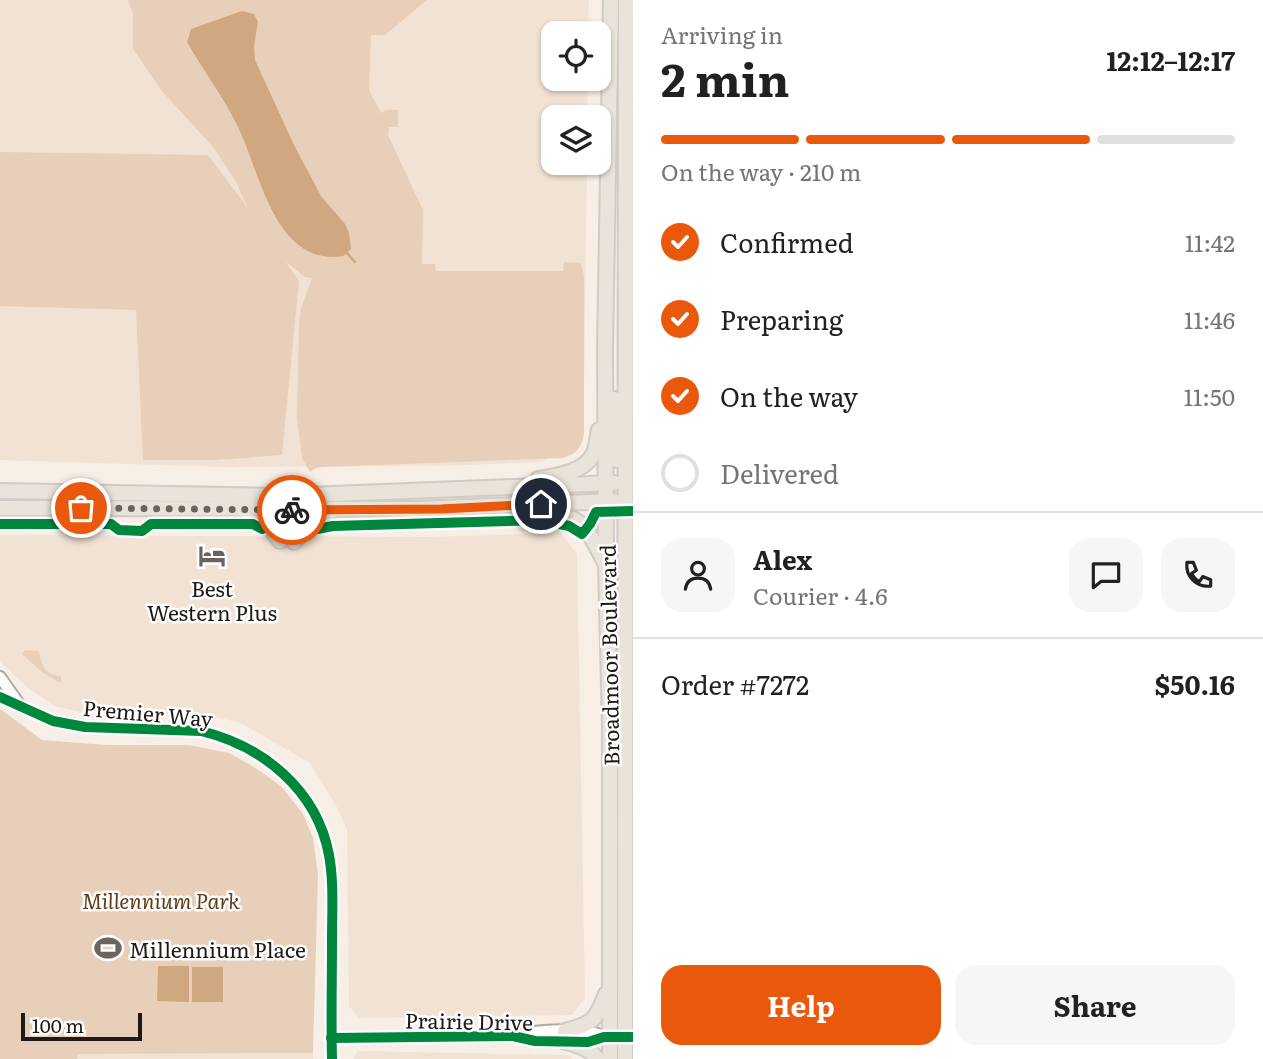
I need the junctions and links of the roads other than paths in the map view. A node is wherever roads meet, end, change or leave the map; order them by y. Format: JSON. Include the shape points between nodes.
{"nodes":[{"id":1,"x":611,"y":0,"type":"edge"},
{"id":2,"x":626,"y":0,"type":"edge"},
{"id":3,"x":605,"y":349,"type":"junction"},
{"id":4,"x":606,"y":409,"type":"junction"},
{"id":5,"x":626,"y":420,"type":"junction"},
{"id":6,"x":633,"y":443,"type":"edge"},
{"id":7,"x":621,"y":483,"type":"edge"},
{"id":8,"x":1,"y":490,"type":"edge"},
{"id":9,"x":447,"y":491,"type":"junction"},
{"id":10,"x":629,"y":500,"type":"edge"},
{"id":11,"x":607,"y":502,"type":"junction"},
{"id":12,"x":485,"y":507,"type":"junction"},
{"id":13,"x":1,"y":508,"type":"edge"},
{"id":14,"x":243,"y":509,"type":"junction"},
{"id":15,"x":334,"y":510,"type":"junction"},
{"id":16,"x":633,"y":539,"type":"edge"},
{"id":17,"x":606,"y":565,"type":"junction"},
{"id":18,"x":626,"y":568,"type":"junction"},
{"id":19,"x":0,"y":677,"type":"edge"},
{"id":20,"x":0,"y":696,"type":"edge"},
{"id":21,"x":19,"y":704,"type":"junction"},
{"id":22,"x":610,"y":986,"type":"junction"},
{"id":23,"x":564,"y":1036,"type":"junction"},
{"id":24,"x":607,"y":1037,"type":"junction"},
{"id":25,"x":629,"y":1037,"type":"edge"},
{"id":26,"x":331,"y":1038,"type":"junction"},
{"id":27,"x":332,"y":1059,"type":"edge"},
{"id":28,"x":597,"y":1059,"type":"edge"},
{"id":29,"x":610,"y":1059,"type":"edge"},
{"id":30,"x":625,"y":1059,"type":"edge"}],
"edges":[{"from":1,"to":3,"type":"main road","name":"Broadmoor Boulevard"},
{"from":2,"to":5,"type":"main road","name":"Broadmoor Boulevard"},
{"from":3,"to":4,"type":"main road","name":"Broadmoor Boulevard"},
{"from":3,"to":7,"type":"main road","via":[[613,368]]},
{"from":4,"to":7,"type":"main road","name":"Broadmoor Boulevard"},
{"from":4,"to":9,"type":"main road","via":[[593,457],[571,472]]},
{"from":5,"to":6,"type":"main road"},
{"from":5,"to":7,"type":"main road","name":"Broadmoor Boulevard"},
{"from":7,"to":9,"type":"main road"},
{"from":7,"to":10,"type":"main road","name":"Broadmoor Boulevard"},
{"from":7,"to":11,"type":"main road","name":"Broadmoor Boulevard"},
{"from":8,"to":9,"type":"main road","via":[[282,496]]},
{"from":10,"to":11,"type":"main road"},
{"from":10,"to":18,"type":"main road","name":"Broadmoor Boulevard"},
{"from":11,"to":12,"type":"main road"},
{"from":11,"to":17,"type":"main road","name":"Broadmoor Boulevard"},
{"from":12,"to":15,"type":"main road"},
{"from":12,"to":17,"type":"main road","via":[[569,516],[587,528]]},
{"from":13,"to":14,"type":"main road"},
{"from":14,"to":15,"type":"main road"},
{"from":14,"to":15,"type":"main road","via":[[287,542]]},
{"from":16,"to":18,"type":"main road"},
{"from":17,"to":22,"type":"main road","name":"Broadmoor Boulevard"},
{"from":18,"to":25,"type":"main road","name":"Broadmoor Boulevard"},
{"from":19,"to":21,"type":"street","name":"Premier Way"},
{"from":20,"to":21,"type":"street","name":"Premier Way"},
{"from":21,"to":26,"type":"street","name":"Premier Way","via":[[53,721],[85,727],[218,735],[267,759],[288,777],[313,811],[329,853]]},
{"from":22,"to":23,"type":"main road","via":[[593,1021]]},
{"from":22,"to":24,"type":"main road","name":"Broadmoor Boulevard"},
{"from":23,"to":24,"type":"street","name":"Prairie Drive","via":[[588,1042]]},
{"from":23,"to":26,"type":"street","name":"Prairie Drive","via":[[535,1041],[513,1036]]},
{"from":23,"to":28,"type":"main road"},
{"from":24,"to":25,"type":"street","name":"Prairie Drive"},
{"from":24,"to":29,"type":"main road","name":"Broadmoor Boulevard"},
{"from":25,"to":30,"type":"main road","name":"Broadmoor Boulevard"},
{"from":26,"to":27,"type":"street","name":"Premier Way"}]}
